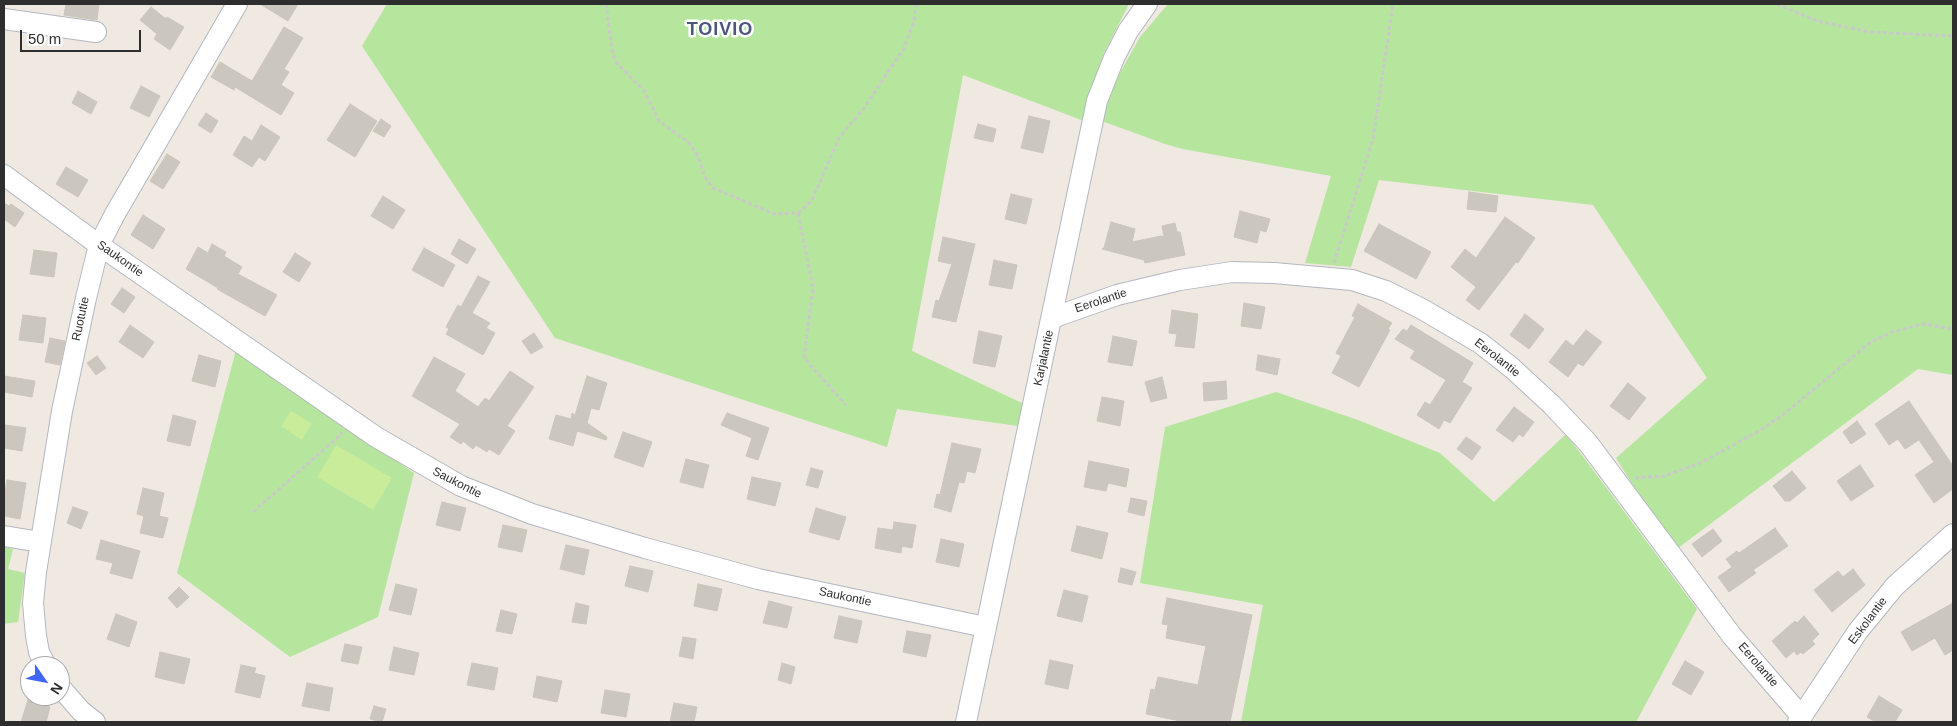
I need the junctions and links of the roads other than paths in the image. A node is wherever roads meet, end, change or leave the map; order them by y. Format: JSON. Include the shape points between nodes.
{"nodes":[{"id":1,"x":237,"y":4,"type":"edge"},
{"id":2,"x":1147,"y":4,"type":"edge"},
{"id":3,"x":4,"y":18,"type":"edge"},
{"id":4,"x":96,"y":32,"type":"dead end"},
{"id":5,"x":4,"y":175,"type":"edge"},
{"id":6,"x":99,"y":245,"type":"junction"},
{"id":7,"x":1052,"y":318,"type":"junction"},
{"id":8,"x":1953,"y":534,"type":"edge"},
{"id":9,"x":4,"y":536,"type":"edge"},
{"id":10,"x":40,"y":542,"type":"junction"},
{"id":11,"x":985,"y":627,"type":"junction"},
{"id":12,"x":41,"y":656,"type":"edge"},
{"id":13,"x":70,"y":699,"type":"edge"},
{"id":14,"x":1800,"y":719,"type":"edge"},
{"id":15,"x":95,"y":722,"type":"edge"},
{"id":16,"x":966,"y":722,"type":"edge"}],
"edges":[{"from":1,"to":6,"type":"street","name":"Ruotutie"},
{"from":2,"to":7,"type":"street","name":"Karjalantie","via":[[1114,58],[1097,101]]},
{"from":3,"to":4,"type":"street"},
{"from":5,"to":6,"type":"street","name":"Saukontie"},
{"from":6,"to":10,"type":"street","name":"Ruotutie","via":[[62,412]]},
{"from":6,"to":11,"type":"street","name":"Saukontie","via":[[376,437],[461,486],[532,514],[758,579]]},
{"from":7,"to":11,"type":"street","name":"Karjalantie"},
{"from":7,"to":14,"type":"street","name":"Eerolantie","via":[[1117,295],[1232,272],[1352,280],[1386,291],[1422,309],[1480,343],[1512,368],[1588,443],[1732,636]]},
{"from":8,"to":14,"type":"street","name":"Eskolantie","via":[[1895,586],[1858,631]]},
{"from":9,"to":10,"type":"street"},
{"from":10,"to":12,"type":"street","name":"Ruotutie","via":[[33,603]]},
{"from":11,"to":16,"type":"street","name":"Karjalantie"},
{"from":13,"to":15,"type":"street"}]}
